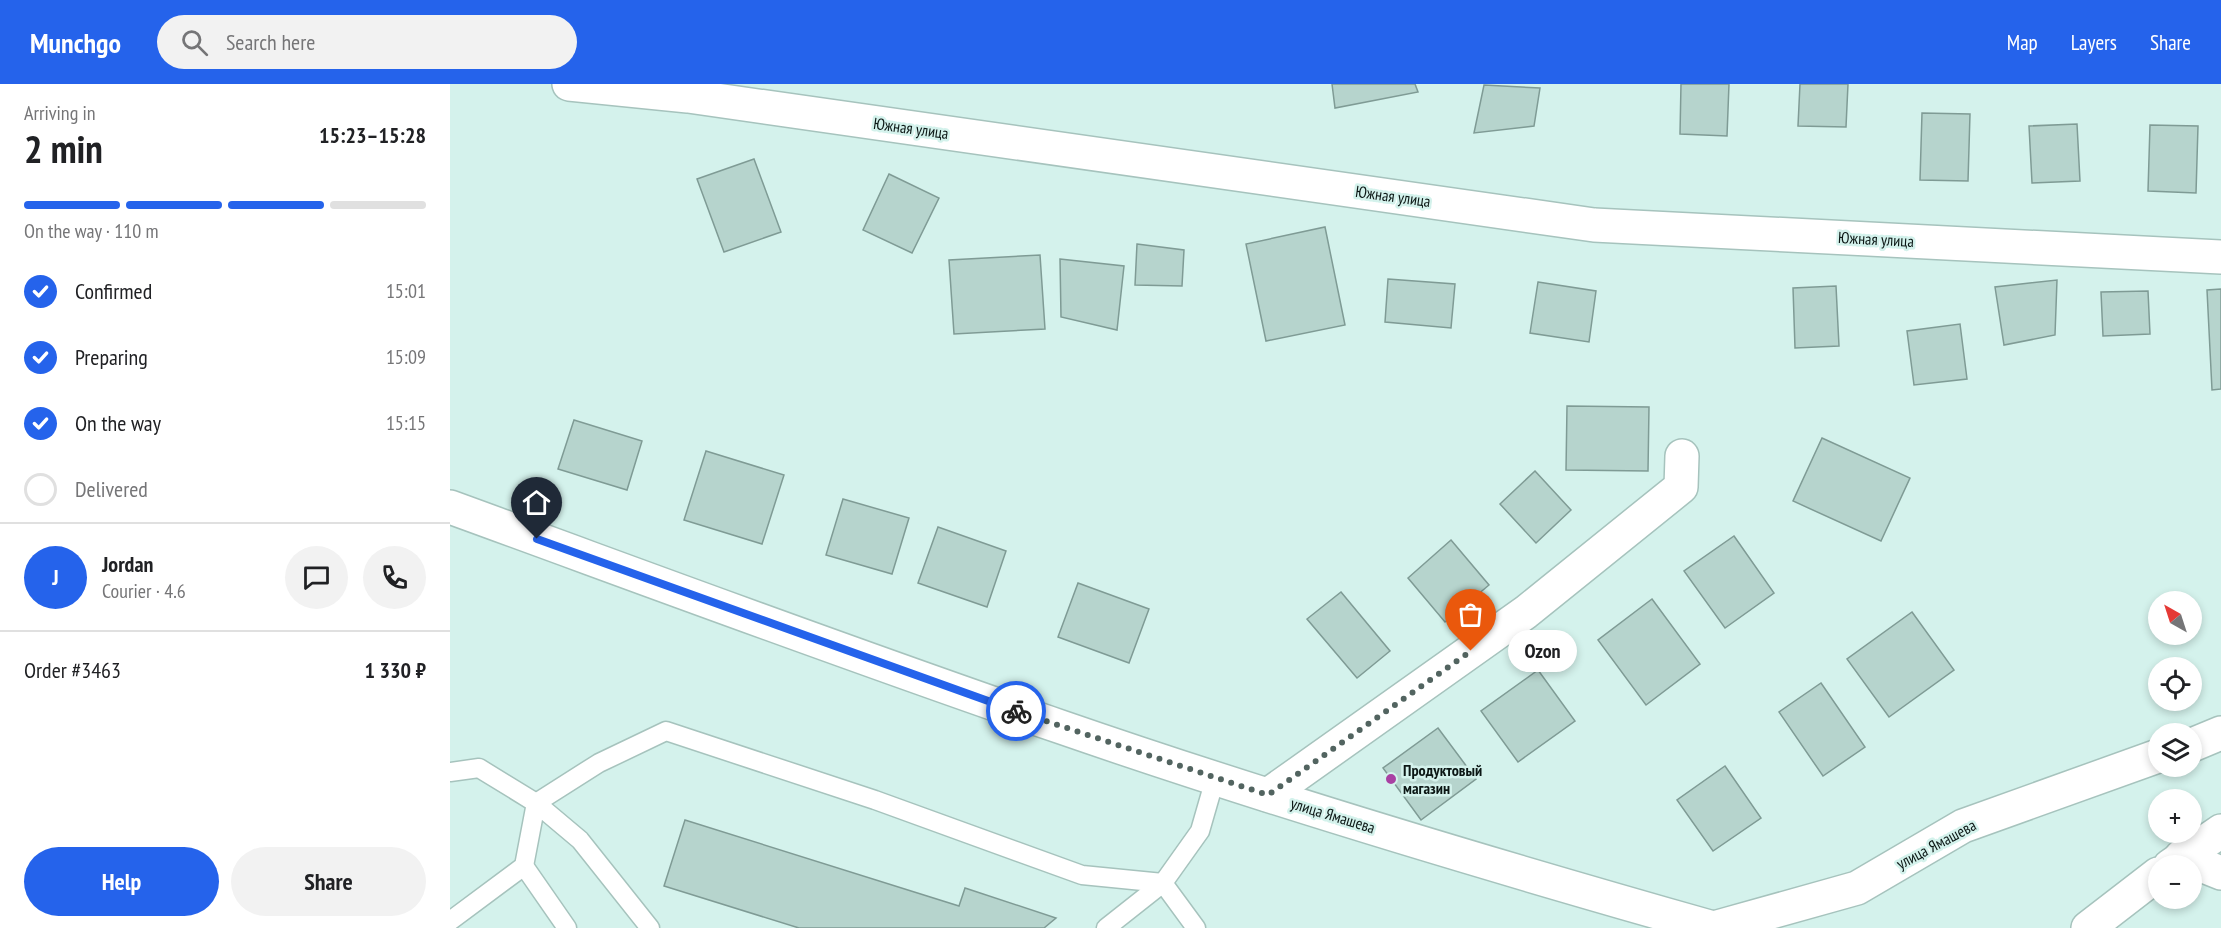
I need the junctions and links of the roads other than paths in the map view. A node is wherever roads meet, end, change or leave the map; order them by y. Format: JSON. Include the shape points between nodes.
{"nodes":[{"id":1,"x":569,"y":84,"type":"edge"},
{"id":2,"x":2221,"y":257,"type":"edge"},
{"id":3,"x":1682,"y":456,"type":"dead end"},
{"id":4,"x":450,"y":507,"type":"edge"},
{"id":5,"x":2221,"y":733,"type":"edge"},
{"id":6,"x":2202,"y":742,"type":"edge"},
{"id":7,"x":2148,"y":760,"type":"edge"},
{"id":8,"x":450,"y":772,"type":"edge"},
{"id":9,"x":1215,"y":779,"type":"junction"},
{"id":10,"x":1268,"y":795,"type":"junction"},
{"id":11,"x":536,"y":802,"type":"junction"},
{"id":12,"x":2221,"y":831,"type":"edge"},
{"id":13,"x":2186,"y":855,"type":"edge"},
{"id":14,"x":524,"y":866,"type":"junction"},
{"id":15,"x":2202,"y":870,"type":"edge"},
{"id":16,"x":2221,"y":873,"type":"edge"},
{"id":17,"x":1163,"y":883,"type":"junction"},
{"id":18,"x":2148,"y":883,"type":"edge"},
{"id":19,"x":450,"y":921,"type":"edge"},
{"id":20,"x":567,"y":928,"type":"edge"},
{"id":21,"x":650,"y":928,"type":"edge"},
{"id":22,"x":1106,"y":928,"type":"edge"},
{"id":23,"x":1196,"y":928,"type":"edge"},
{"id":24,"x":1713,"y":928,"type":"edge"},
{"id":25,"x":2088,"y":928,"type":"edge"}],
"edges":[{"from":1,"to":2,"type":"street","name":"Южная улица","via":[[688,96],[1594,225]]},
{"from":3,"to":10,"type":"street","via":[[1681,487],[1526,612]]},
{"from":4,"to":9,"type":"street","name":"улица Ямашева"},
{"from":5,"to":6,"type":"street"},
{"from":7,"to":24,"type":"street","name":"улица Ямашева","via":[[1963,826],[1857,888]]},
{"from":8,"to":11,"type":"lane","via":[[479,768]]},
{"from":9,"to":10,"type":"street","name":"улица Ямашева"},
{"from":9,"to":17,"type":"lane","via":[[1200,831]]},
{"from":10,"to":24,"type":"street","name":"улица Ямашева"},
{"from":11,"to":14,"type":"lane"},
{"from":11,"to":17,"type":"lane","via":[[599,763],[666,731],[875,800],[1082,875]]},
{"from":11,"to":21,"type":"lane","via":[[580,840]]},
{"from":12,"to":13,"type":"street"},
{"from":14,"to":19,"type":"lane"},
{"from":14,"to":20,"type":"lane"},
{"from":15,"to":16,"type":"street"},
{"from":17,"to":22,"type":"lane"},
{"from":17,"to":23,"type":"lane"},
{"from":18,"to":25,"type":"street"}]}
